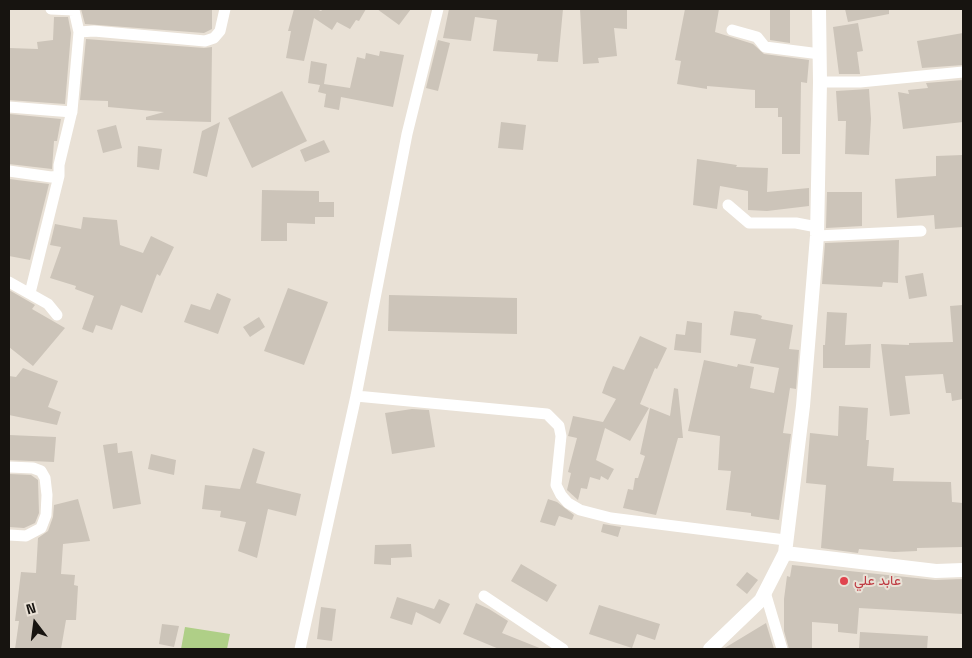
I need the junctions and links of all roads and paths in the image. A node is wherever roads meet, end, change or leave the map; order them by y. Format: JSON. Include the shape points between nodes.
{"nodes":[{"id":1,"x":51,"y":9,"type":"edge"},
{"id":2,"x":225,"y":9,"type":"edge"},
{"id":3,"x":438,"y":9,"type":"edge"},
{"id":4,"x":819,"y":9,"type":"edge"},
{"id":5,"x":732,"y":30,"type":"dead end"},
{"id":6,"x":78,"y":32,"type":"junction"},
{"id":7,"x":820,"y":54,"type":"junction"},
{"id":8,"x":963,"y":72,"type":"edge"},
{"id":9,"x":820,"y":82,"type":"junction"},
{"id":10,"x":9,"y":107,"type":"edge"},
{"id":11,"x":72,"y":112,"type":"junction"},
{"id":12,"x":9,"y":171,"type":"edge"},
{"id":13,"x":59,"y":176,"type":"junction"},
{"id":14,"x":728,"y":205,"type":"dead end"},
{"id":15,"x":817,"y":231,"type":"junction"},
{"id":16,"x":921,"y":231,"type":"dead end"},
{"id":17,"x":9,"y":282,"type":"edge"},
{"id":18,"x":30,"y":293,"type":"junction"},
{"id":19,"x":57,"y":315,"type":"dead end"},
{"id":20,"x":356,"y":396,"type":"junction"},
{"id":21,"x":9,"y":467,"type":"edge"},
{"id":22,"x":9,"y":535,"type":"edge"},
{"id":23,"x":785,"y":547,"type":"junction"},
{"id":24,"x":963,"y":570,"type":"edge"},
{"id":25,"x":765,"y":592,"type":"junction"},
{"id":26,"x":484,"y":596,"type":"dead end"},
{"id":27,"x":300,"y":649,"type":"edge"},
{"id":28,"x":563,"y":649,"type":"edge"},
{"id":29,"x":710,"y":649,"type":"edge"},
{"id":30,"x":782,"y":649,"type":"edge"}],
"edges":[{"from":1,"to":6,"type":"street","via":[[74,10]]},
{"from":2,"to":6,"type":"street","via":[[220,31],[205,41]]},
{"from":3,"to":20,"type":"street","via":[[406,134]]},
{"from":4,"to":7,"type":"street"},
{"from":5,"to":7,"type":"street","via":[[757,37],[765,47]]},
{"from":6,"to":11,"type":"street"},
{"from":7,"to":9,"type":"street"},
{"from":8,"to":9,"type":"street","via":[[860,82]]},
{"from":9,"to":15,"type":"street"},
{"from":10,"to":11,"type":"street"},
{"from":11,"to":13,"type":"street"},
{"from":12,"to":13,"type":"street"},
{"from":13,"to":18,"type":"street"},
{"from":14,"to":15,"type":"street","via":[[749,223],[796,223]]},
{"from":15,"to":16,"type":"street"},
{"from":15,"to":23,"type":"street","via":[[803,406]]},
{"from":17,"to":18,"type":"street"},
{"from":18,"to":19,"type":"street","via":[[48,304]]},
{"from":20,"to":23,"type":"street","via":[[547,414],[559,426],[561,436],[556,485],[564,499],[580,510]]},
{"from":20,"to":27,"type":"street"},
{"from":21,"to":22,"type":"street","via":[[41,471],[47,495],[46,515],[41,528],[26,536]]},
{"from":23,"to":24,"type":"street","via":[[936,571]]},
{"from":23,"to":25,"type":"street"},
{"from":25,"to":29,"type":"street","via":[[745,617]]},
{"from":25,"to":30,"type":"street"},
{"from":26,"to":28,"type":"street"}]}
